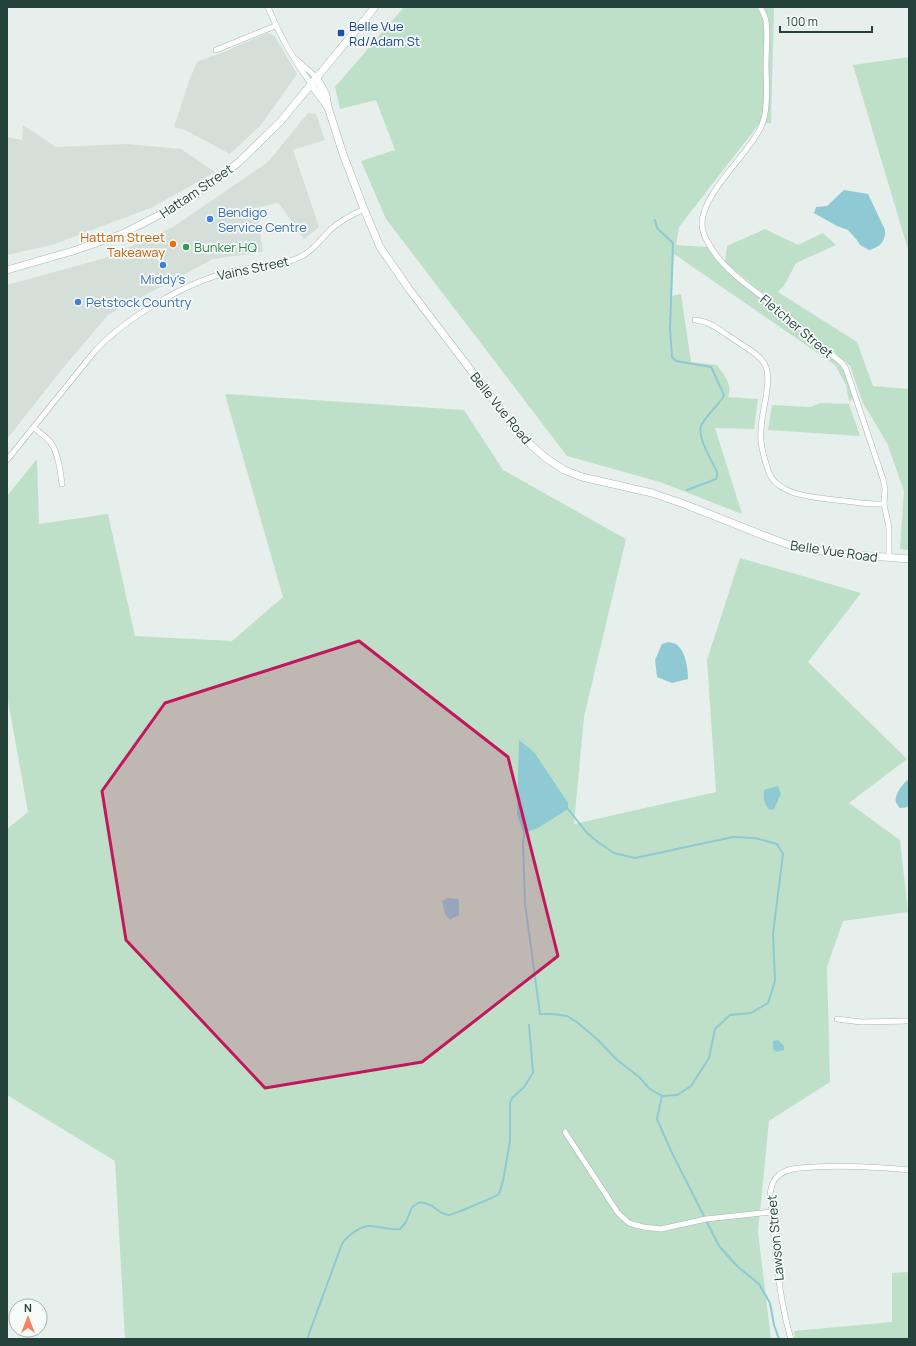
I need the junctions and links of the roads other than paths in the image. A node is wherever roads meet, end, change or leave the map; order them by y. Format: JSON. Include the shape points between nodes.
{"nodes":[{"id":1,"x":268,"y":7,"type":"edge"},
{"id":2,"x":375,"y":7,"type":"edge"},
{"id":3,"x":760,"y":7,"type":"edge"},
{"id":4,"x":275,"y":26,"type":"junction"},
{"id":5,"x":216,"y":50,"type":"dead end"},
{"id":6,"x":294,"y":58,"type":"junction"},
{"id":7,"x":316,"y":77,"type":"junction"},
{"id":8,"x":311,"y":84,"type":"junction"},
{"id":9,"x":328,"y":107,"type":"junction"},
{"id":10,"x":364,"y":209,"type":"junction"},
{"id":11,"x":7,"y":270,"type":"edge"},
{"id":12,"x":695,"y":320,"type":"dead end"},
{"id":13,"x":34,"y":428,"type":"junction"},
{"id":14,"x":7,"y":460,"type":"edge"},
{"id":15,"x":62,"y":484,"type":"dead end"},
{"id":16,"x":884,"y":504,"type":"junction"},
{"id":17,"x":889,"y":558,"type":"junction"},
{"id":18,"x":909,"y":559,"type":"edge"},
{"id":19,"x":836,"y":1019,"type":"dead end"},
{"id":20,"x":909,"y":1021,"type":"edge"},
{"id":21,"x":565,"y":1132,"type":"dead end"},
{"id":22,"x":909,"y":1170,"type":"edge"},
{"id":23,"x":772,"y":1212,"type":"junction"},
{"id":24,"x":791,"y":1339,"type":"edge"}],
"edges":[{"from":1,"to":4,"type":"street","name":"Belle Vue Road"},
{"from":2,"to":7,"type":"street","name":"Hattam Street"},
{"from":3,"to":16,"type":"street","name":"Fletcher Street","via":[[767,33],[763,123],[709,202],[703,219],[703,231],[709,245],[725,266],[792,320],[846,369],[883,479]]},
{"from":4,"to":5,"type":"street"},
{"from":4,"to":6,"type":"street","name":"Belle Vue Road"},
{"from":6,"to":7,"type":"street","name":"Belle Vue Road"},
{"from":6,"to":8,"type":"street","name":"Belle Vue Road"},
{"from":7,"to":8,"type":"street","name":"Hattam Street"},
{"from":7,"to":9,"type":"street","name":"Belle Vue Road","via":[[324,90]]},
{"from":8,"to":9,"type":"street","name":"Belle Vue Road"},
{"from":8,"to":11,"type":"street","name":"Hattam Street","via":[[258,144],[224,174],[187,199],[122,234]]},
{"from":9,"to":10,"type":"street","name":"Belle Vue Road"},
{"from":10,"to":13,"type":"street","name":"Vains Street","via":[[339,223],[311,250],[297,259],[234,270],[210,278],[131,320],[95,351]]},
{"from":10,"to":17,"type":"street","name":"Belle Vue Road","via":[[380,247],[511,423],[531,445],[564,470],[582,477],[652,493],[795,547]]},
{"from":12,"to":16,"type":"street","via":[[713,325],[765,364],[768,378],[760,443],[769,472],[781,487],[808,496]]},
{"from":13,"to":14,"type":"street","name":"Vains Street"},
{"from":13,"to":15,"type":"street","via":[[47,439],[54,450]]},
{"from":16,"to":17,"type":"street","name":"Fletcher Street","via":[[889,528]]},
{"from":17,"to":18,"type":"street","name":"Belle Vue Road"},
{"from":19,"to":20,"type":"street","via":[[861,1022]]},
{"from":21,"to":23,"type":"street","via":[[618,1214],[629,1222],[661,1229],[706,1219]]},
{"from":22,"to":23,"type":"street","name":"Lawson Street","via":[[852,1166],[790,1170],[777,1176],[772,1183]]},
{"from":23,"to":24,"type":"street","name":"Lawson Street","via":[[778,1277],[784,1316]]}]}
